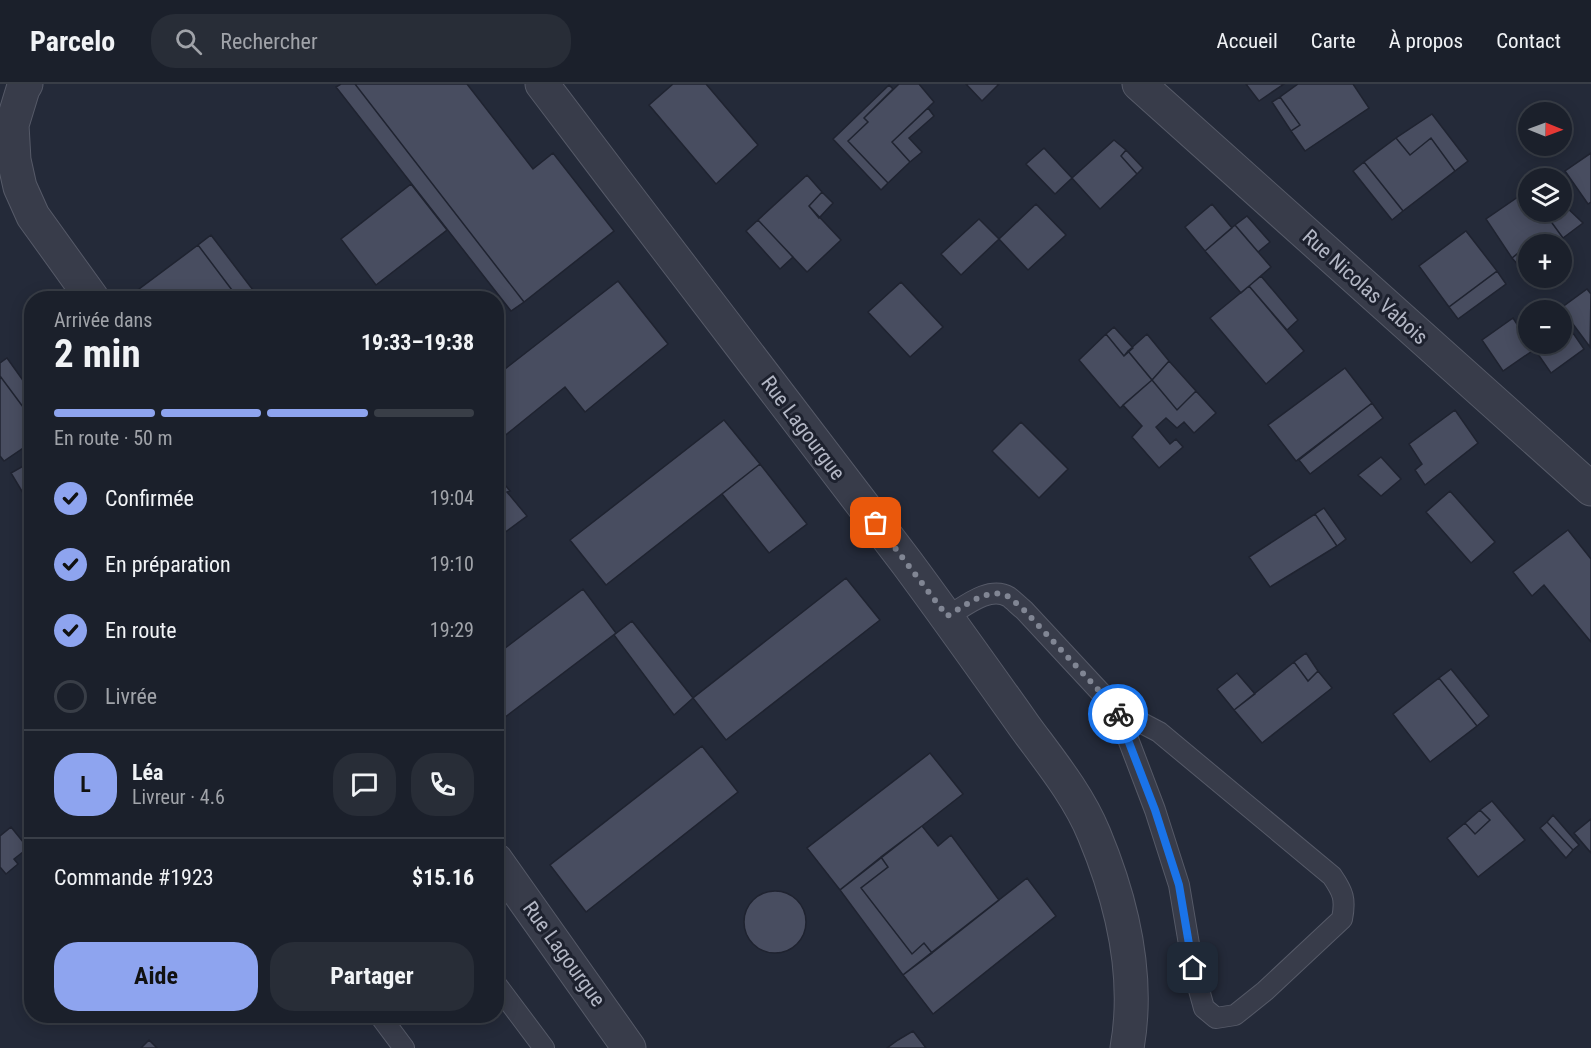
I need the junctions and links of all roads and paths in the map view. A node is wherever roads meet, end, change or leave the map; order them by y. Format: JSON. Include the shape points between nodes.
{"nodes":[{"id":1,"x":26,"y":84,"type":"edge"},
{"id":2,"x":542,"y":84,"type":"edge"},
{"id":3,"x":1139,"y":84,"type":"edge"},
{"id":4,"x":87,"y":291,"type":"edge"},
{"id":5,"x":1591,"y":489,"type":"edge"},
{"id":6,"x":947,"y":616,"type":"junction"},
{"id":7,"x":1117,"y":710,"type":"junction"},
{"id":8,"x":504,"y":872,"type":"edge"},
{"id":9,"x":504,"y":995,"type":"edge"},
{"id":10,"x":385,"y":1023,"type":"edge"},
{"id":11,"x":625,"y":1046,"type":"edge"},
{"id":12,"x":404,"y":1048,"type":"edge"},
{"id":13,"x":544,"y":1048,"type":"edge"},
{"id":14,"x":1127,"y":1048,"type":"edge"}],
"edges":[{"from":1,"to":4,"type":"street","via":[[12,125],[20,187],[33,216]]},
{"from":2,"to":6,"type":"street","name":"Rue Lagourgue"},
{"from":3,"to":5,"type":"street","name":"Rue Nicolas Vabois"},
{"from":6,"to":7,"type":"lane","via":[[982,596],[1007,596]]},
{"from":6,"to":14,"type":"street","name":"Rue Lagourgue","via":[[1074,795],[1094,832],[1115,890],[1130,952]]},
{"from":7,"to":7,"type":"lane","via":[[1179,885],[1204,1008],[1216,1018],[1235,1015],[1342,919],[1342,891],[1332,876],[1160,732]]},
{"from":8,"to":11,"type":"street","name":"Rue Lagourgue"},
{"from":9,"to":13,"type":"lane"},
{"from":10,"to":12,"type":"lane"}]}
